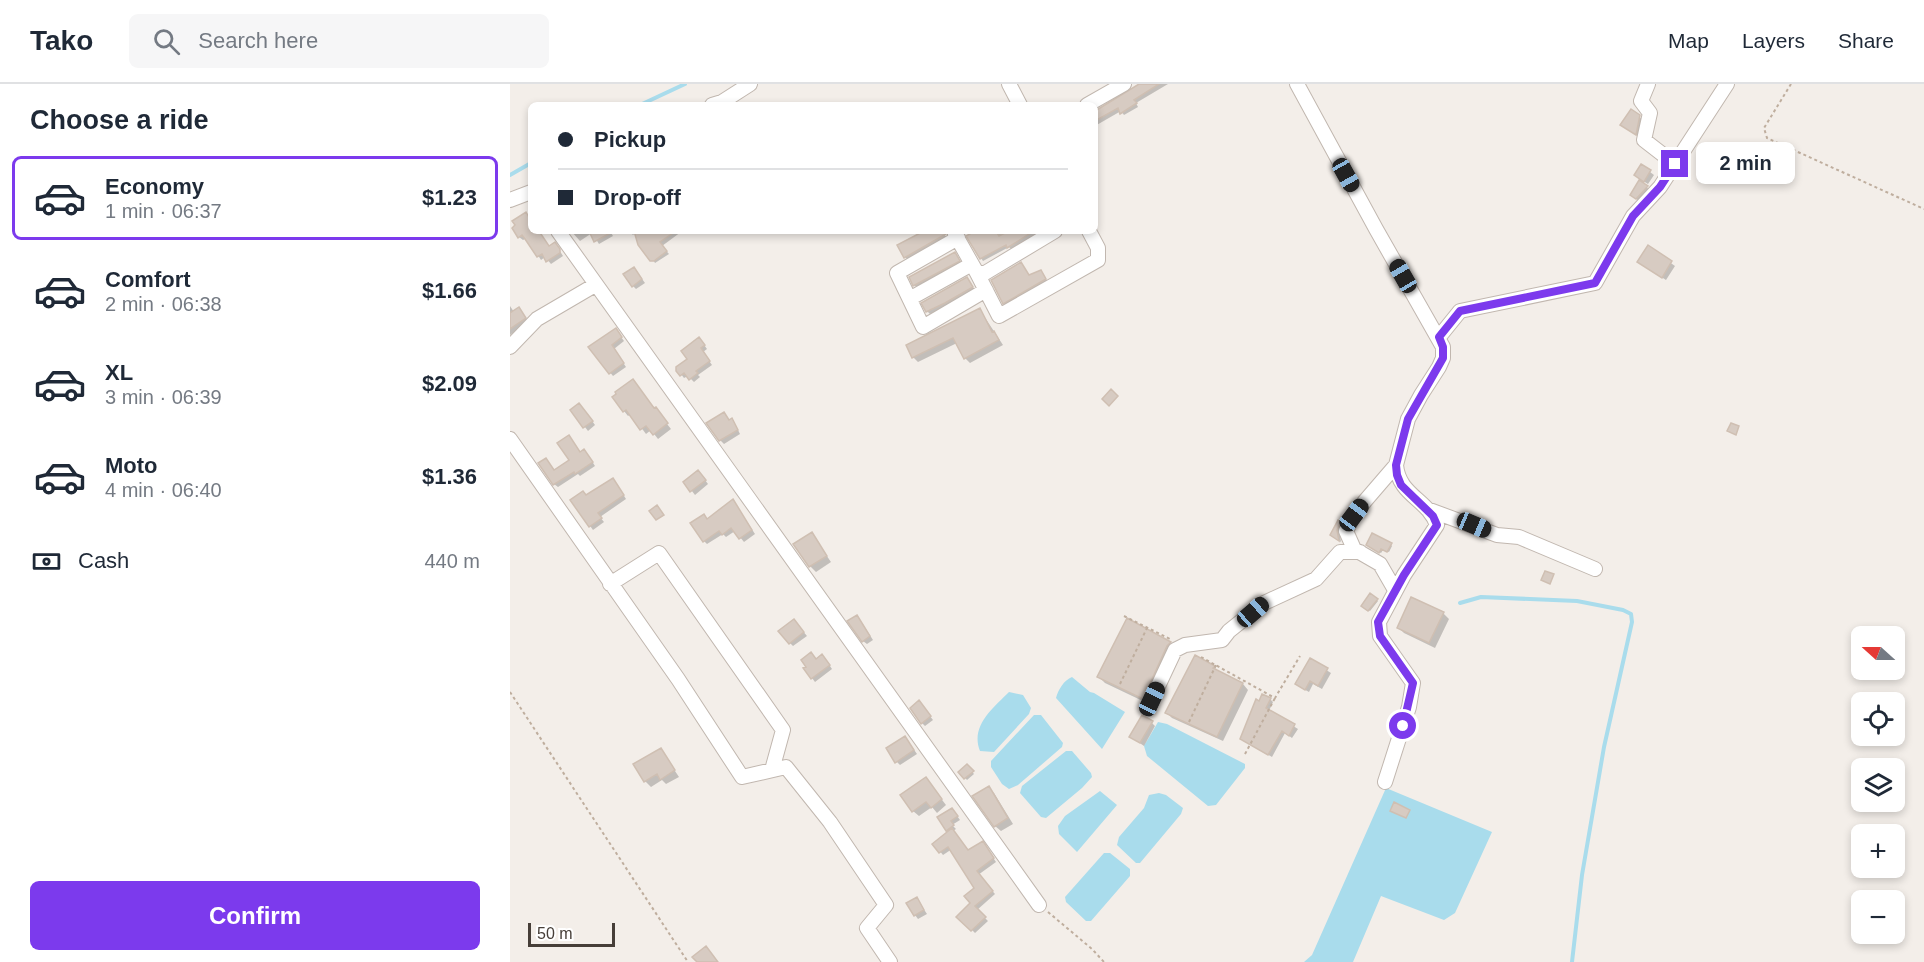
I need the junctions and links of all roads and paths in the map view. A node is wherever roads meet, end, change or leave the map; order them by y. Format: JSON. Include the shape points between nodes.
{"nodes":[{"id":1,"x":750,"y":84,"type":"edge"},
{"id":2,"x":1009,"y":84,"type":"edge"},
{"id":3,"x":1124,"y":84,"type":"edge"},
{"id":4,"x":1297,"y":84,"type":"edge"},
{"id":5,"x":1648,"y":84,"type":"edge"},
{"id":6,"x":1727,"y":84,"type":"edge"},
{"id":7,"x":1791,"y":84,"type":"edge"},
{"id":8,"x":722,"y":102,"type":"edge"},
{"id":9,"x":1018,"y":102,"type":"edge"},
{"id":10,"x":1092,"y":102,"type":"edge"},
{"id":11,"x":1675,"y":164,"type":"junction"},
{"id":12,"x":528,"y":193,"type":"edge"},
{"id":13,"x":510,"y":200,"type":"edge"},
{"id":14,"x":1924,"y":209,"type":"edge"},
{"id":15,"x":560,"y":234,"type":"edge"},
{"id":16,"x":1050,"y":234,"type":"edge"},
{"id":17,"x":1091,"y":234,"type":"edge"},
{"id":18,"x":957,"y":235,"type":"edge"},
{"id":19,"x":974,"y":268,"type":"junction"},
{"id":20,"x":595,"y":285,"type":"junction"},
{"id":21,"x":986,"y":290,"type":"junction"},
{"id":22,"x":911,"y":298,"type":"junction"},
{"id":23,"x":1439,"y":337,"type":"junction"},
{"id":24,"x":510,"y":347,"type":"edge"},
{"id":25,"x":510,"y":439,"type":"edge"},
{"id":26,"x":1396,"y":465,"type":"junction"},
{"id":27,"x":1425,"y":508,"type":"junction"},
{"id":28,"x":1360,"y":552,"type":"junction"},
{"id":29,"x":1595,"y":569,"type":"dead end"},
{"id":30,"x":610,"y":584,"type":"junction"},
{"id":31,"x":1395,"y":590,"type":"junction"},
{"id":32,"x":1124,"y":616,"type":"dead end"},
{"id":33,"x":1147,"y":628,"type":"junction"},
{"id":34,"x":1182,"y":646,"type":"junction"},
{"id":35,"x":1300,"y":656,"type":"dead end"},
{"id":36,"x":1216,"y":665,"type":"junction"},
{"id":37,"x":1120,"y":684,"type":"dead end"},
{"id":38,"x":510,"y":692,"type":"edge"},
{"id":39,"x":1275,"y":698,"type":"junction"},
{"id":40,"x":1152,"y":699,"type":"dead end"},
{"id":41,"x":1189,"y":722,"type":"dead end"},
{"id":42,"x":1245,"y":754,"type":"dead end"},
{"id":43,"x":772,"y":770,"type":"junction"},
{"id":44,"x":1384,"y":782,"type":"dead end"},
{"id":45,"x":1039,"y":905,"type":"joint"},
{"id":46,"x":688,"y":962,"type":"edge"},
{"id":47,"x":890,"y":962,"type":"edge"},
{"id":48,"x":1104,"y":962,"type":"edge"}],
"edges":[{"from":1,"to":8,"type":"street"},
{"from":2,"to":9,"type":"street"},
{"from":3,"to":10,"type":"street"},
{"from":4,"to":23,"type":"street"},
{"from":5,"to":11,"type":"street","via":[[1641,101],[1650,113],[1644,140]]},
{"from":6,"to":11,"type":"street"},
{"from":7,"to":14,"type":"path","via":[[1764,128],[1767,138]]},
{"from":11,"to":23,"type":"street","via":[[1633,216],[1595,283],[1460,311]]},
{"from":12,"to":13,"type":"street"},
{"from":15,"to":20,"type":"street"},
{"from":16,"to":19,"type":"street","via":[[985,273]]},
{"from":17,"to":21,"type":"street","via":[[1098,248],[1094,264],[999,316]]},
{"from":18,"to":19,"type":"street"},
{"from":18,"to":22,"type":"street","via":[[897,273]]},
{"from":19,"to":21,"type":"street"},
{"from":19,"to":22,"type":"street"},
{"from":20,"to":24,"type":"street","via":[[537,319]]},
{"from":20,"to":45,"type":"street"},
{"from":21,"to":22,"type":"street","via":[[924,327]]},
{"from":23,"to":26,"type":"street","via":[[1443,358],[1408,419]]},
{"from":25,"to":30,"type":"street"},
{"from":26,"to":27,"type":"street","via":[[1401,485]]},
{"from":26,"to":28,"type":"street","via":[[1346,531],[1354,549]]},
{"from":27,"to":29,"type":"street","via":[[1497,535],[1519,537]]},
{"from":27,"to":31,"type":"street","via":[[1437,525]]},
{"from":28,"to":31,"type":"street","via":[[1380,564]]},
{"from":28,"to":34,"type":"street","via":[[1340,552],[1316,579],[1264,603],[1222,640]]},
{"from":30,"to":43,"type":"street","via":[[742,777]]},
{"from":30,"to":43,"type":"street","via":[[659,553],[783,730]]},
{"from":31,"to":44,"type":"street","via":[[1378,622],[1380,636],[1413,683]]},
{"from":32,"to":33,"type":"path"},
{"from":33,"to":34,"type":"path"},
{"from":33,"to":37,"type":"path"},
{"from":34,"to":36,"type":"path"},
{"from":34,"to":40,"type":"street","via":[[1175,650]]},
{"from":35,"to":39,"type":"path"},
{"from":36,"to":39,"type":"path"},
{"from":36,"to":41,"type":"path"},
{"from":38,"to":46,"type":"path"},
{"from":39,"to":42,"type":"path"},
{"from":43,"to":47,"type":"street","via":[[786,767],[830,822],[886,905],[867,928]]},
{"from":45,"to":48,"type":"path"}]}
